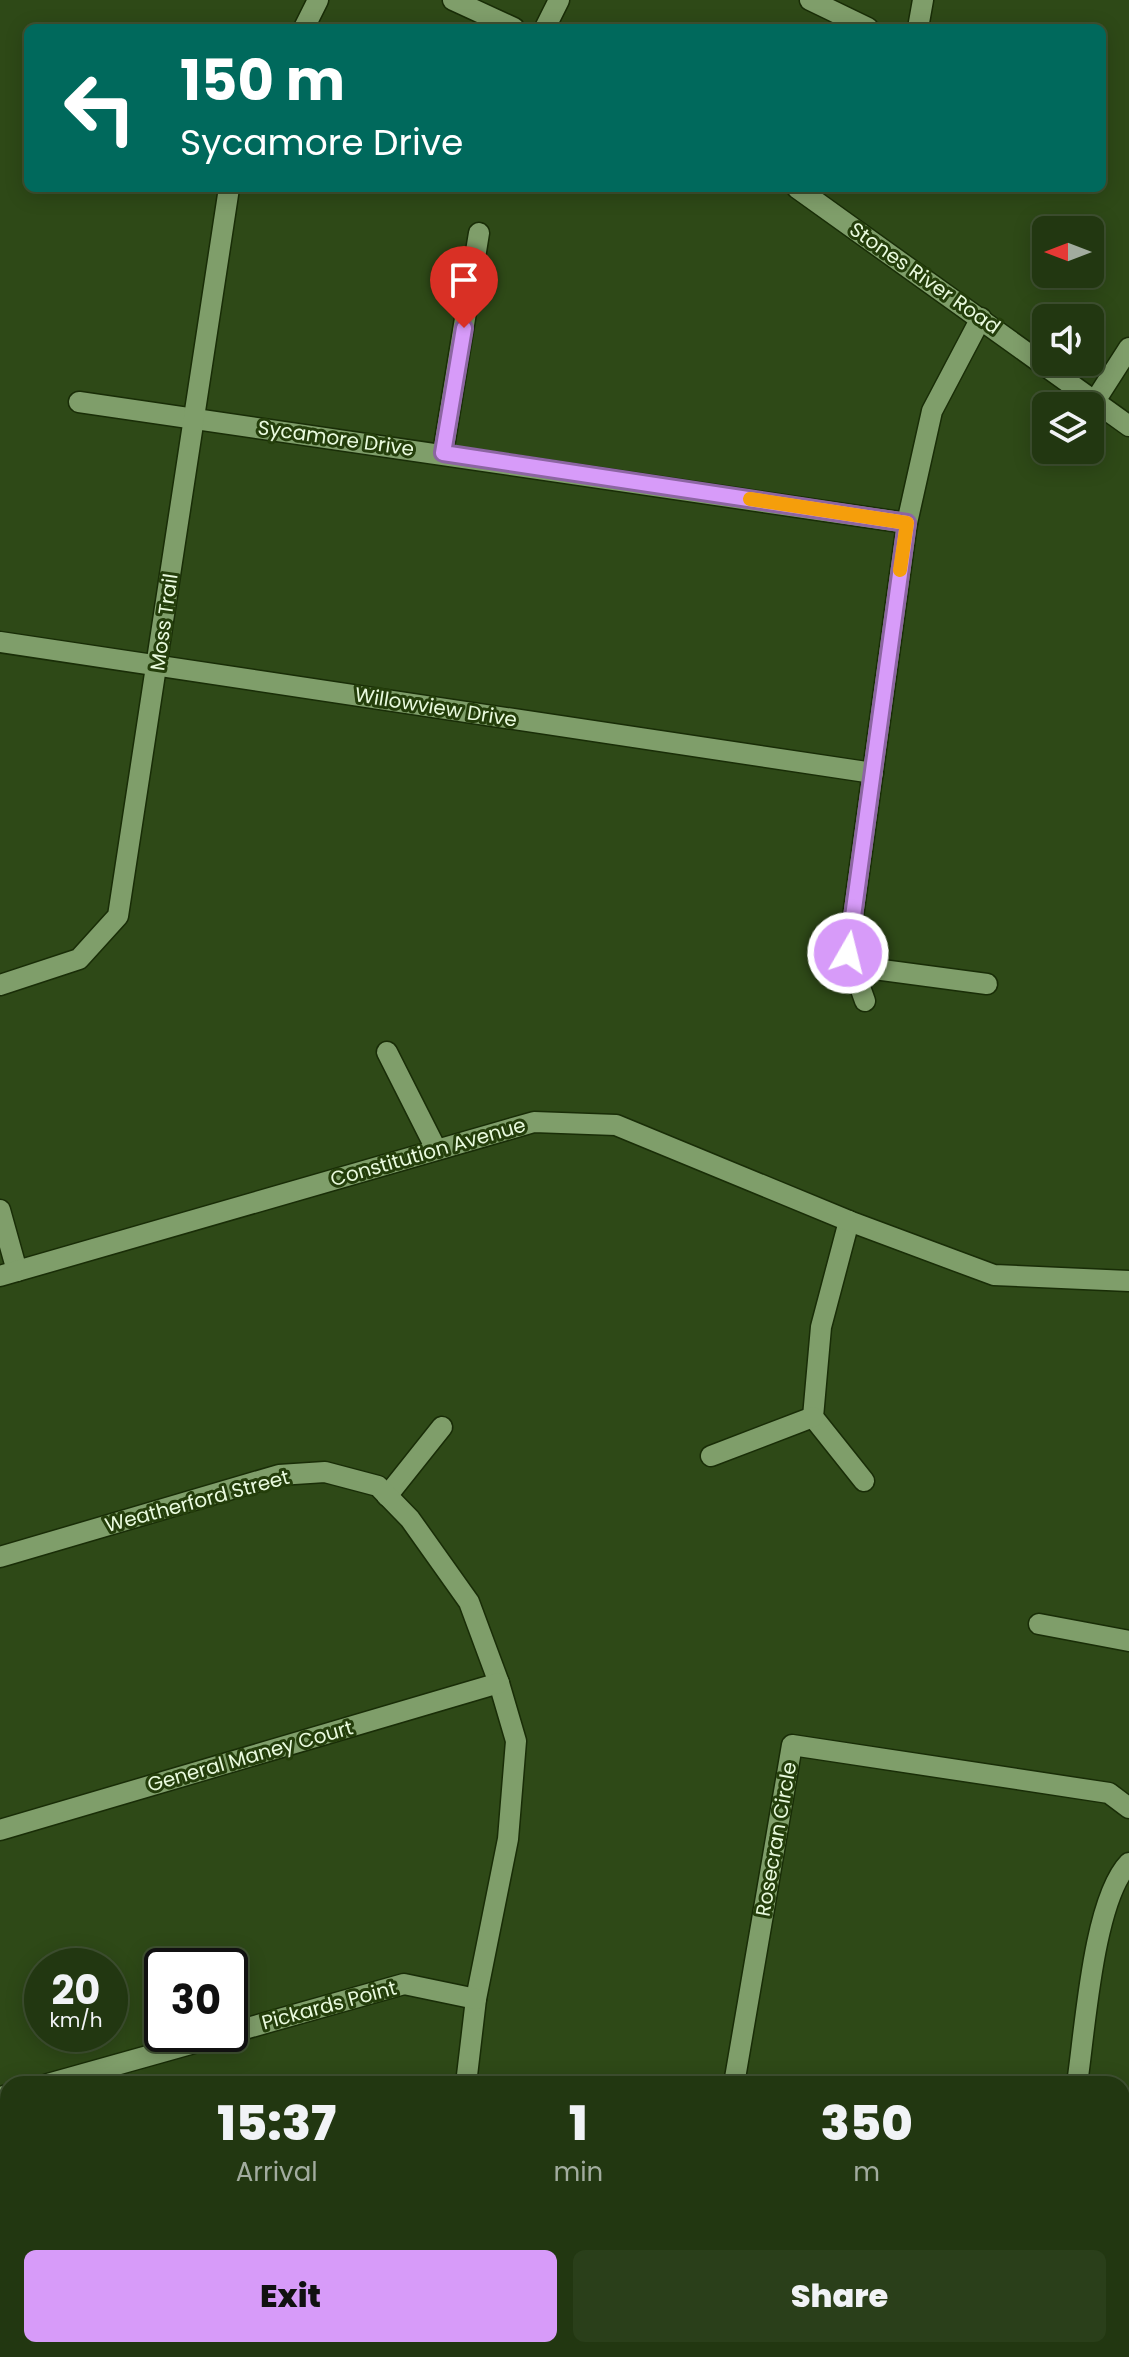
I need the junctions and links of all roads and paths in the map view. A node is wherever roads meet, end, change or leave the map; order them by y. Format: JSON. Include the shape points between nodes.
{"nodes":[{"id":1,"x":318,"y":0,"type":"edge"},
{"id":2,"x":453,"y":0,"type":"edge"},
{"id":3,"x":559,"y":0,"type":"edge"},
{"id":4,"x":810,"y":0,"type":"edge"},
{"id":5,"x":923,"y":0,"type":"edge"},
{"id":6,"x":306,"y":24,"type":"edge"},
{"id":7,"x":505,"y":24,"type":"edge"},
{"id":8,"x":547,"y":24,"type":"edge"},
{"id":9,"x":860,"y":24,"type":"edge"},
{"id":10,"x":919,"y":24,"type":"edge"},
{"id":11,"x":228,"y":192,"type":"edge"},
{"id":12,"x":803,"y":192,"type":"edge"},
{"id":13,"x":479,"y":233,"type":"dead end"},
{"id":14,"x":981,"y":318,"type":"junction"},
{"id":15,"x":1129,"y":348,"type":"edge"},
{"id":16,"x":1083,"y":392,"type":"edge"},
{"id":17,"x":1101,"y":392,"type":"edge"},
{"id":18,"x":79,"y":402,"type":"dead end"},
{"id":19,"x":1104,"y":408,"type":"edge"},
{"id":20,"x":193,"y":418,"type":"junction"},
{"id":21,"x":1129,"y":426,"type":"edge"},
{"id":22,"x":443,"y":453,"type":"junction"},
{"id":23,"x":907,"y":523,"type":"junction"},
{"id":24,"x":0,"y":642,"type":"edge"},
{"id":25,"x":158,"y":665,"type":"junction"},
{"id":26,"x":873,"y":773,"type":"junction"},
{"id":27,"x":852,"y":966,"type":"junction"},
{"id":28,"x":987,"y":984,"type":"dead end"},
{"id":29,"x":0,"y":985,"type":"edge"},
{"id":30,"x":865,"y":1001,"type":"dead end"},
{"id":31,"x":387,"y":1052,"type":"dead end"},
{"id":32,"x":436,"y":1149,"type":"junction"},
{"id":33,"x":0,"y":1210,"type":"edge"},
{"id":34,"x":849,"y":1221,"type":"junction"},
{"id":35,"x":8,"y":1274,"type":"edge"},
{"id":36,"x":1129,"y":1281,"type":"edge"},
{"id":37,"x":813,"y":1417,"type":"junction"},
{"id":38,"x":442,"y":1427,"type":"dead end"},
{"id":39,"x":711,"y":1456,"type":"dead end"},
{"id":40,"x":864,"y":1481,"type":"dead end"},
{"id":41,"x":387,"y":1496,"type":"junction"},
{"id":42,"x":0,"y":1557,"type":"edge"},
{"id":43,"x":1039,"y":1624,"type":"dead end"},
{"id":44,"x":1129,"y":1641,"type":"edge"},
{"id":45,"x":499,"y":1683,"type":"junction"},
{"id":46,"x":1129,"y":1808,"type":"edge"},
{"id":47,"x":0,"y":1830,"type":"edge"},
{"id":48,"x":1129,"y":1863,"type":"edge"},
{"id":49,"x":476,"y":1999,"type":"junction"},
{"id":50,"x":248,"y":2027,"type":"edge"},
{"id":51,"x":161,"y":2052,"type":"edge"},
{"id":52,"x":76,"y":2076,"type":"edge"},
{"id":53,"x":467,"y":2076,"type":"edge"},
{"id":54,"x":735,"y":2076,"type":"edge"},
{"id":55,"x":1078,"y":2076,"type":"edge"}],
"edges":[{"from":1,"to":6,"type":"street"},
{"from":2,"to":7,"type":"street"},
{"from":3,"to":8,"type":"street"},
{"from":4,"to":9,"type":"street"},
{"from":5,"to":10,"type":"street"},
{"from":11,"to":20,"type":"street","name":"Moss Trail"},
{"from":12,"to":14,"type":"street","name":"Stones River Road"},
{"from":13,"to":22,"type":"street"},
{"from":14,"to":16,"type":"street","name":"Stones River Road"},
{"from":14,"to":23,"type":"street","via":[[932,411]]},
{"from":15,"to":17,"type":"street"},
{"from":18,"to":20,"type":"street","name":"Sycamore Drive"},
{"from":19,"to":21,"type":"street","name":"Stones River Road"},
{"from":20,"to":22,"type":"street","name":"Sycamore Drive"},
{"from":20,"to":25,"type":"street","name":"Moss Trail"},
{"from":22,"to":23,"type":"street","name":"Sycamore Drive"},
{"from":23,"to":26,"type":"street"},
{"from":24,"to":25,"type":"street","name":"Willowview Drive"},
{"from":25,"to":26,"type":"street","name":"Willowview Drive"},
{"from":25,"to":29,"type":"street","name":"Moss Trail","via":[[118,916],[79,959]]},
{"from":26,"to":27,"type":"street","via":[[848,953]]},
{"from":27,"to":28,"type":"street"},
{"from":27,"to":30,"type":"street"},
{"from":31,"to":32,"type":"street"},
{"from":32,"to":34,"type":"street","name":"Constitution Avenue","via":[[534,1122],[616,1125]]},
{"from":32,"to":35,"type":"street","name":"Constitution Avenue"},
{"from":33,"to":35,"type":"street"},
{"from":34,"to":36,"type":"street","name":"Constitution Avenue","via":[[994,1275]]},
{"from":34,"to":37,"type":"street","via":[[821,1327]]},
{"from":37,"to":39,"type":"street"},
{"from":37,"to":40,"type":"street"},
{"from":38,"to":41,"type":"street"},
{"from":41,"to":42,"type":"street","name":"Weatherford Street","via":[[378,1486],[325,1472],[279,1475]]},
{"from":41,"to":45,"type":"street","name":"Weatherford Street","via":[[410,1519],[469,1602]]},
{"from":43,"to":44,"type":"street"},
{"from":45,"to":47,"type":"street","name":"General Maney Court"},
{"from":45,"to":49,"type":"street","name":"Weatherford Street","via":[[516,1741],[514,1769],[508,1839]]},
{"from":46,"to":54,"type":"street","name":"Rosecran Circle","via":[[1109,1793],[792,1745]]},
{"from":48,"to":55,"type":"street","via":[[1119,1873],[1099,1931]]},
{"from":49,"to":50,"type":"street","name":"Pickards Point","via":[[404,1984]]},
{"from":49,"to":53,"type":"street","name":"Weatherford Street"},
{"from":51,"to":52,"type":"street","name":"Pickards Point"}]}
